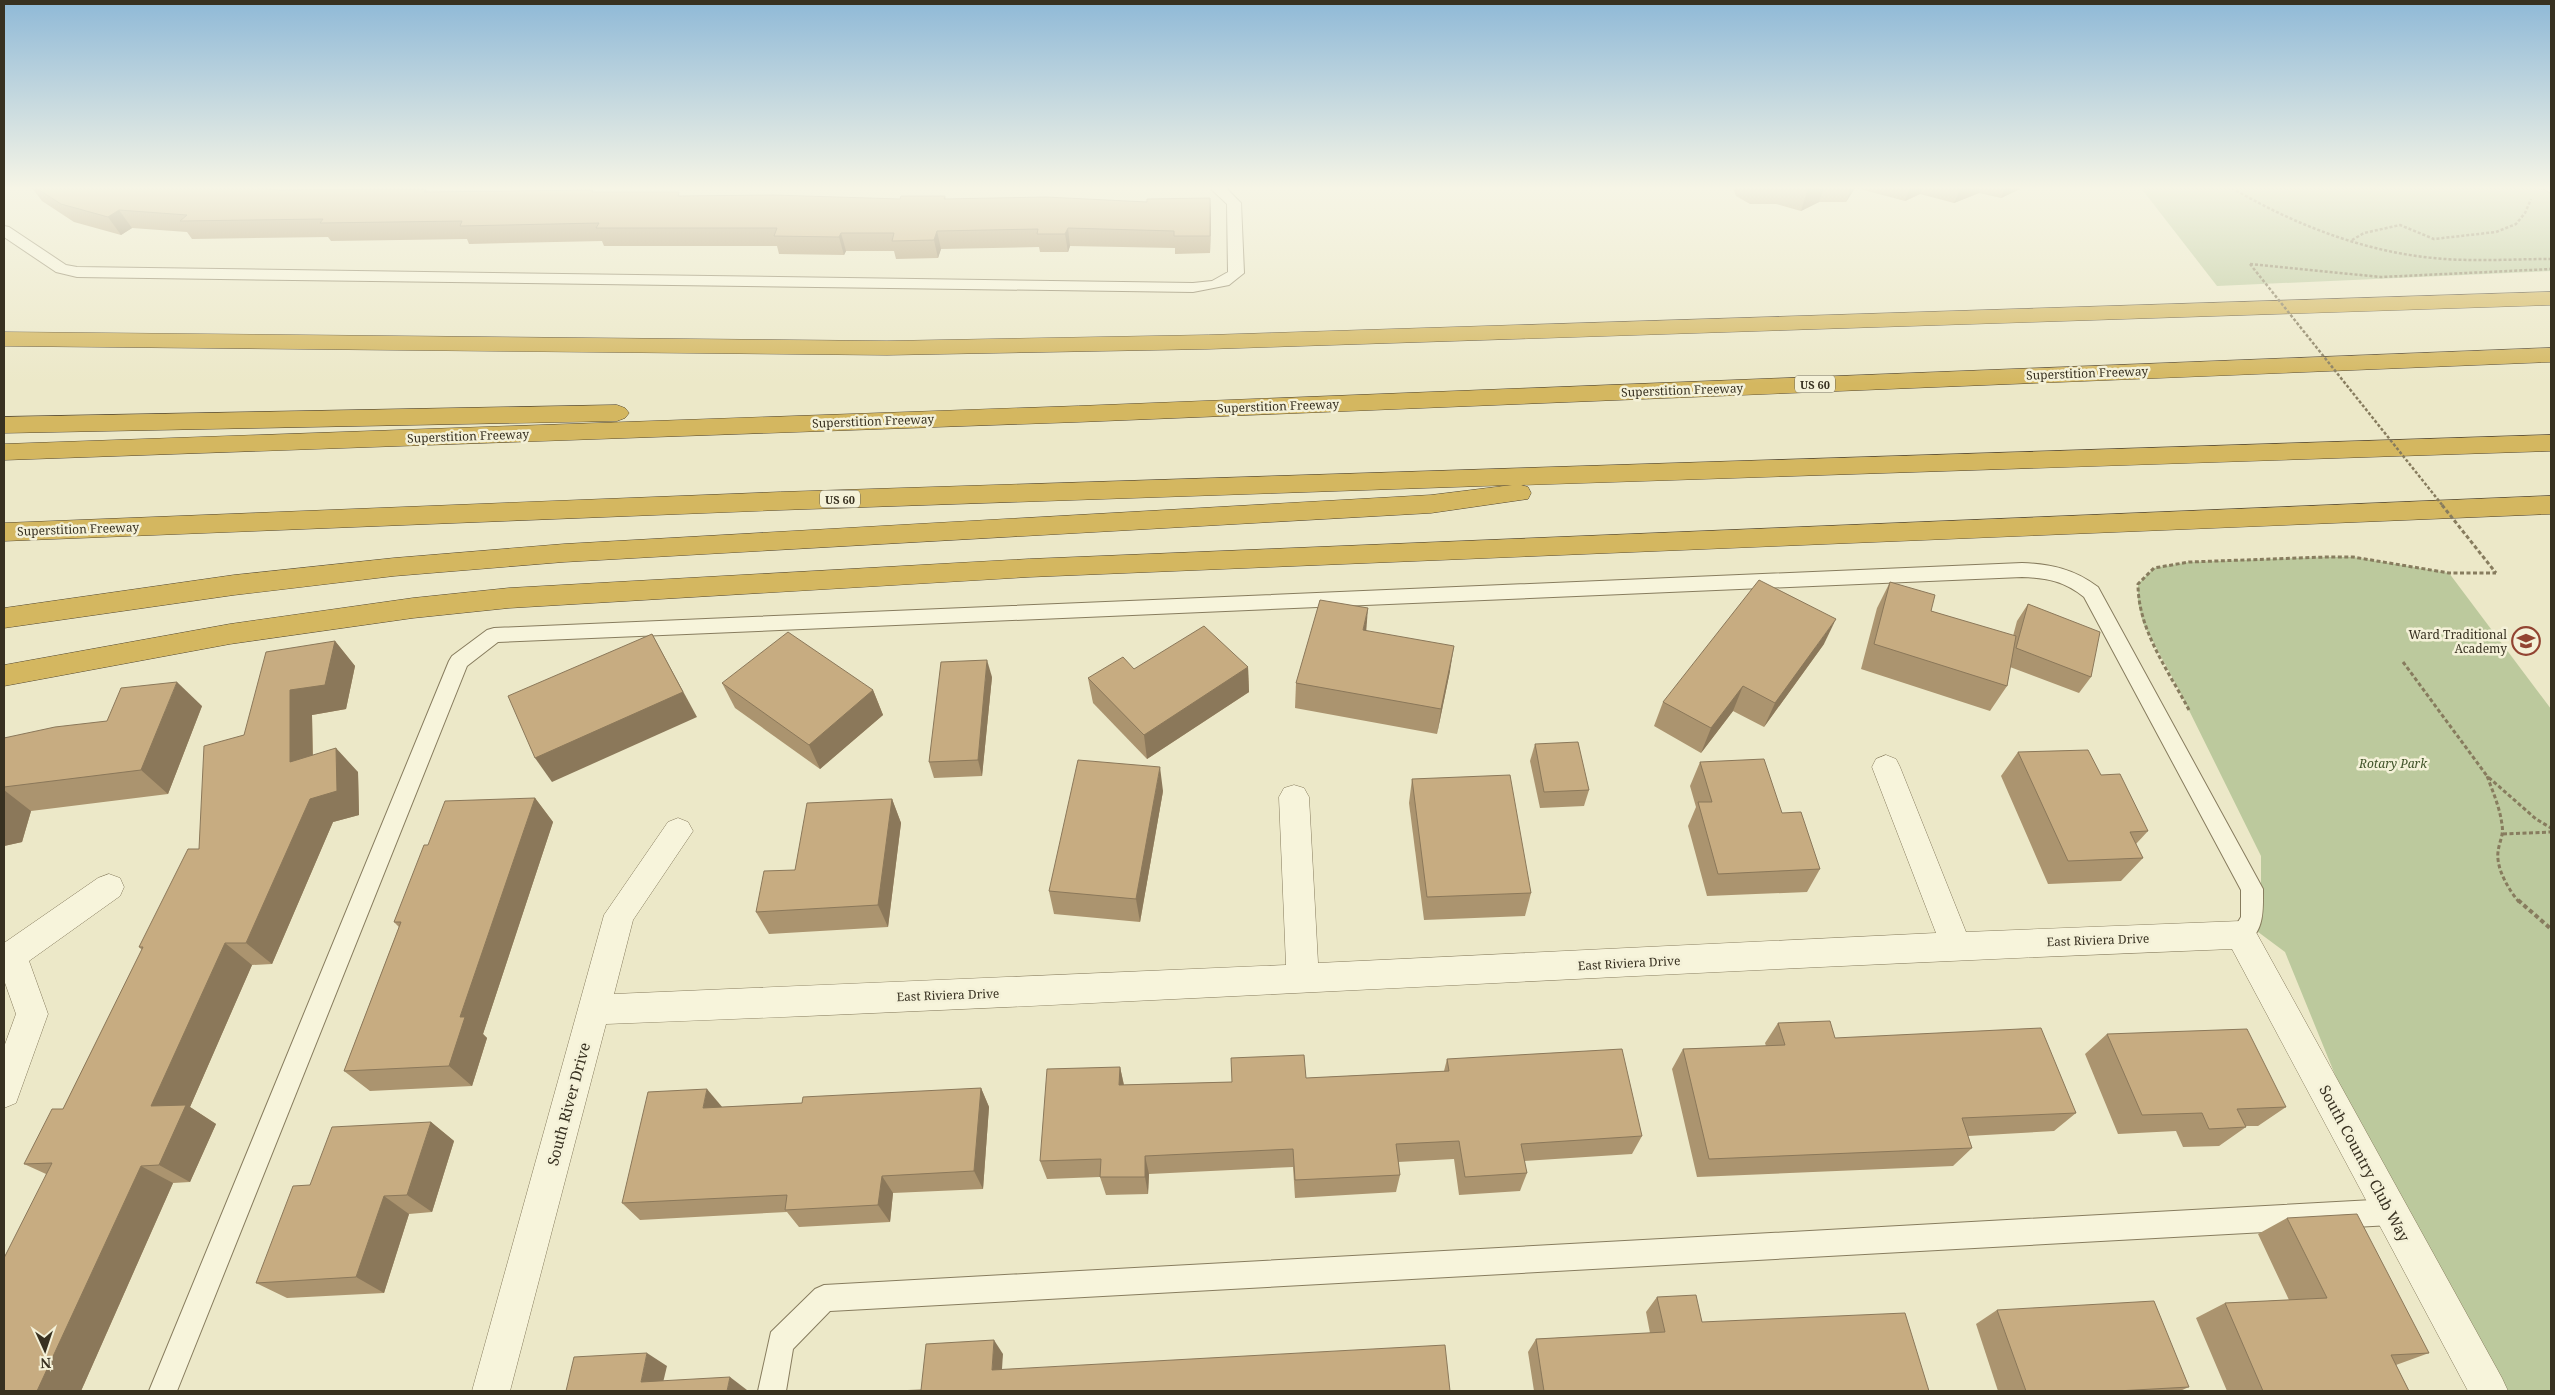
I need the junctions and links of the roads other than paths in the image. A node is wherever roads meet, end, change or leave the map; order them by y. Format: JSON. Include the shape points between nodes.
{"nodes":[{"id":1,"x":38,"y":253,"type":"edge"},
{"id":2,"x":1235,"y":253,"type":"edge"},
{"id":3,"x":2551,"y":298,"type":"edge"},
{"id":4,"x":4,"y":339,"type":"edge"},
{"id":5,"x":2551,"y":355,"type":"edge"},
{"id":6,"x":1078,"y":414,"type":"junction"},
{"id":7,"x":4,"y":425,"type":"edge"},
{"id":8,"x":2551,"y":443,"type":"edge"},
{"id":9,"x":4,"y":452,"type":"edge"},
{"id":10,"x":1677,"y":472,"type":"junction"},
{"id":11,"x":2551,"y":505,"type":"edge"},
{"id":12,"x":4,"y":532,"type":"edge"},
{"id":13,"x":4,"y":618,"type":"edge"},
{"id":14,"x":4,"y":674,"type":"edge"},
{"id":15,"x":1886,"y":767,"type":"dead end"},
{"id":16,"x":1294,"y":797,"type":"dead end"},
{"id":17,"x":678,"y":831,"type":"dead end"},
{"id":18,"x":109,"y":887,"type":"dead end"},
{"id":19,"x":2241,"y":935,"type":"junction"},
{"id":20,"x":1956,"y":945,"type":"junction"},
{"id":21,"x":7,"y":954,"type":"edge"},
{"id":22,"x":1303,"y":980,"type":"junction"},
{"id":23,"x":593,"y":1010,"type":"junction"},
{"id":24,"x":4,"y":1092,"type":"edge"},
{"id":25,"x":2392,"y":1212,"type":"junction"},
{"id":26,"x":163,"y":1391,"type":"edge"},
{"id":27,"x":491,"y":1391,"type":"edge"},
{"id":28,"x":772,"y":1391,"type":"edge"},
{"id":29,"x":2488,"y":1391,"type":"edge"}],
"edges":[{"from":1,"to":2,"type":"lane","via":[[61,269],[76,272],[1177,288],[1213,286],[1228,281],[1236,272]]},
{"from":3,"to":4,"type":"highway","via":[[1016,347]]},
{"from":5,"to":6,"type":"highway","name":"Superstition Freeway","number":"US 60"},
{"from":6,"to":7,"type":"highway","via":[[529,412],[149,425]]},
{"from":6,"to":9,"type":"highway","name":"Superstition Freeway","number":"US 60"},
{"from":8,"to":10,"type":"highway","name":"Superstition Freeway","number":"US 60"},
{"from":10,"to":12,"type":"highway","name":"Superstition Freeway","number":"US 60","via":[[780,501]]},
{"from":10,"to":13,"type":"highway","via":[[1431,504],[574,553],[394,567],[224,586]]},
{"from":11,"to":14,"type":"highway","via":[[1056,567],[509,598],[295,624]]},
{"from":15,"to":20,"type":"street"},
{"from":16,"to":22,"type":"street"},
{"from":17,"to":23,"type":"street","name":"South River Drive","via":[[619,915]]},
{"from":18,"to":21,"type":"street"},
{"from":19,"to":20,"type":"street","name":"East Riviera Drive"},
{"from":19,"to":25,"type":"street","name":"South Country Club Way"},
{"from":19,"to":26,"type":"lane","via":[[2252,920],[2252,889],[2091,592],[2076,579],[2054,571],[494,635],[459,661]]},
{"from":20,"to":22,"type":"street","name":"East Riviera Drive"},
{"from":21,"to":24,"type":"street","via":[[32,1014]]},
{"from":22,"to":23,"type":"street","name":"East Riviera Drive"},
{"from":23,"to":27,"type":"street","name":"South River Drive"},
{"from":25,"to":28,"type":"lane","via":[[824,1298],[781,1342]]},
{"from":25,"to":29,"type":"street","name":"South Country Club Way"}]}
